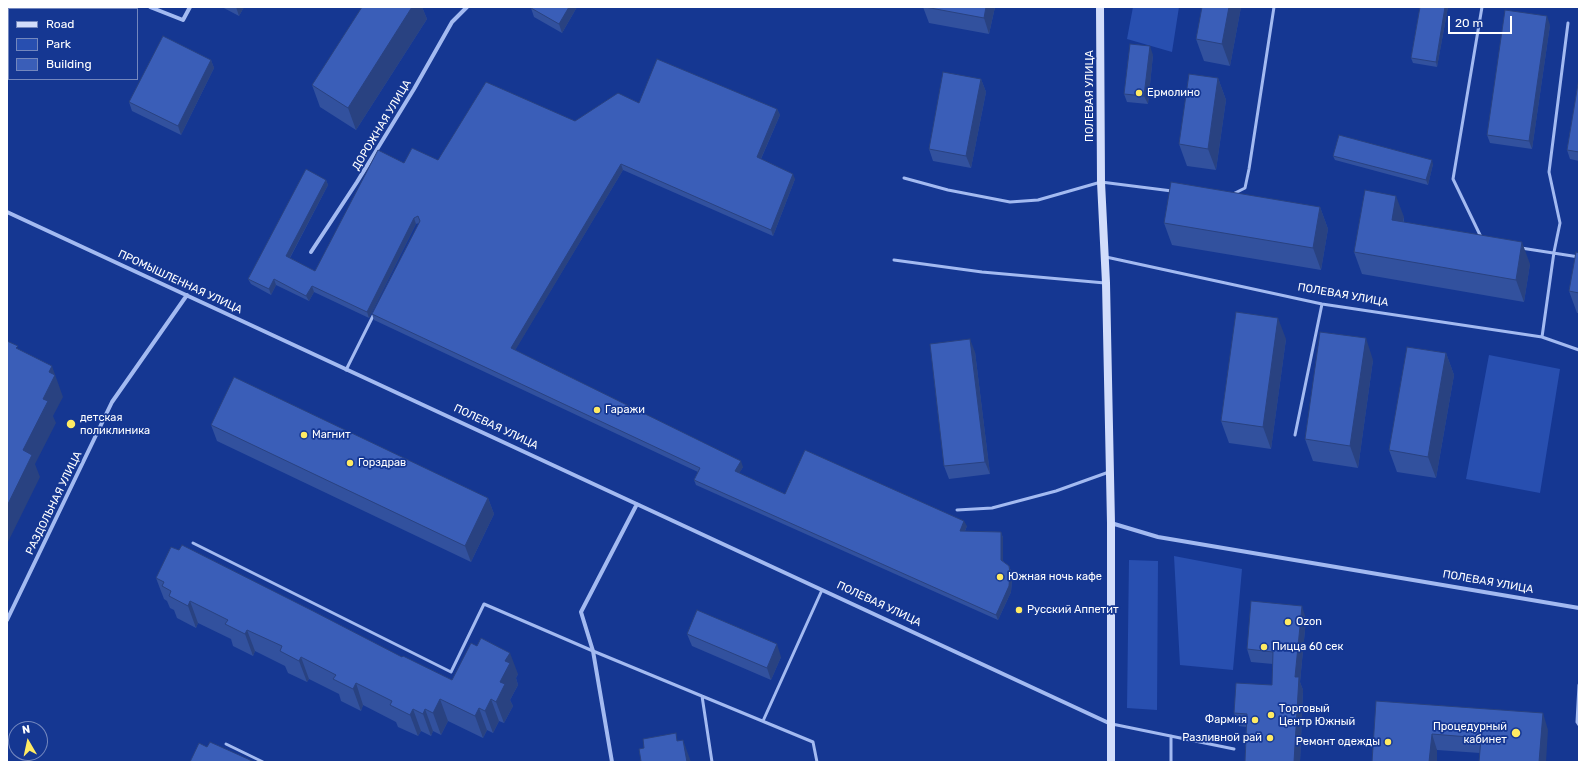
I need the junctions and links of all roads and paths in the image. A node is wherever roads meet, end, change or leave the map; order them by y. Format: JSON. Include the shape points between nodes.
{"nodes":[{"id":1,"x":150,"y":7,"type":"edge"},
{"id":2,"x":190,"y":7,"type":"edge"},
{"id":3,"x":467,"y":7,"type":"edge"},
{"id":4,"x":1100,"y":7,"type":"edge"},
{"id":5,"x":1274,"y":7,"type":"edge"},
{"id":6,"x":1482,"y":7,"type":"edge"},
{"id":7,"x":1568,"y":23,"type":"dead end"},
{"id":8,"x":904,"y":178,"type":"dead end"},
{"id":9,"x":1101,"y":182,"type":"junction"},
{"id":10,"x":1175,"y":191,"type":"edge"},
{"id":11,"x":1226,"y":197,"type":"edge"},
{"id":12,"x":7,"y":212,"type":"edge"},
{"id":13,"x":1484,"y":242,"type":"edge"},
{"id":14,"x":1515,"y":247,"type":"edge"},
{"id":15,"x":311,"y":252,"type":"dead end"},
{"id":16,"x":1554,"y":252,"type":"junction"},
{"id":17,"x":1105,"y":257,"type":"junction"},
{"id":18,"x":1579,"y":257,"type":"edge"},
{"id":19,"x":894,"y":260,"type":"dead end"},
{"id":20,"x":1106,"y":283,"type":"junction"},
{"id":21,"x":187,"y":295,"type":"junction"},
{"id":22,"x":1322,"y":304,"type":"junction"},
{"id":23,"x":377,"y":308,"type":"edge"},
{"id":24,"x":1542,"y":337,"type":"junction"},
{"id":25,"x":1579,"y":350,"type":"edge"},
{"id":26,"x":346,"y":370,"type":"junction"},
{"id":27,"x":1295,"y":435,"type":"dead end"},
{"id":28,"x":1110,"y":471,"type":"junction"},
{"id":29,"x":636,"y":504,"type":"junction"},
{"id":30,"x":957,"y":510,"type":"dead end"},
{"id":31,"x":1111,"y":523,"type":"junction"},
{"id":32,"x":193,"y":544,"type":"dead end"},
{"id":33,"x":822,"y":590,"type":"junction"},
{"id":34,"x":1579,"y":608,"type":"edge"},
{"id":35,"x":7,"y":620,"type":"edge"},
{"id":36,"x":593,"y":651,"type":"junction"},
{"id":37,"x":1579,"y":685,"type":"edge"},
{"id":38,"x":702,"y":696,"type":"junction"},
{"id":39,"x":762,"y":721,"type":"junction"},
{"id":40,"x":1112,"y":724,"type":"junction"},
{"id":41,"x":1579,"y":725,"type":"edge"},
{"id":42,"x":1171,"y":736,"type":"junction"},
{"id":43,"x":226,"y":744,"type":"dead end"},
{"id":44,"x":1234,"y":749,"type":"dead end"},
{"id":45,"x":263,"y":762,"type":"edge"},
{"id":46,"x":612,"y":762,"type":"edge"},
{"id":47,"x":712,"y":762,"type":"edge"},
{"id":48,"x":817,"y":762,"type":"edge"},
{"id":49,"x":1112,"y":762,"type":"edge"},
{"id":50,"x":1171,"y":762,"type":"edge"}],
"edges":[{"from":1,"to":2,"type":"street","via":[[183,20]]},
{"from":3,"to":15,"type":"street","name":"ДОРОЖНАЯ УЛИЦА","via":[[452,22],[357,182]]},
{"from":4,"to":9,"type":"main road","name":"ПОЛЕВАЯ УЛИЦА"},
{"from":5,"to":11,"type":"lane","via":[[1245,188]]},
{"from":6,"to":13,"type":"lane","via":[[1453,179]]},
{"from":7,"to":16,"type":"lane","via":[[1549,172],[1560,223]]},
{"from":8,"to":9,"type":"lane","via":[[1010,202],[1038,200]]},
{"from":9,"to":10,"type":"lane"},
{"from":9,"to":17,"type":"main road","name":"ПОЛЕВАЯ УЛИЦА"},
{"from":12,"to":21,"type":"street","name":"ПРОМЫШЛЕННАЯ УЛИЦА"},
{"from":14,"to":16,"type":"lane"},
{"from":16,"to":18,"type":"lane"},
{"from":16,"to":24,"type":"lane"},
{"from":17,"to":20,"type":"main road","name":"ПОЛЕВАЯ УЛИЦА"},
{"from":17,"to":22,"type":"lane","name":"ПОЛЕВАЯ УЛИЦА"},
{"from":19,"to":20,"type":"lane","via":[[982,272]]},
{"from":20,"to":28,"type":"main road","name":"ПОЛЕВАЯ УЛИЦА"},
{"from":21,"to":26,"type":"street","name":"ПРОМЫШЛЕННАЯ УЛИЦА"},
{"from":21,"to":35,"type":"street","name":"РАЗДОЛЬНАЯ УЛИЦА","via":[[112,402]]},
{"from":22,"to":24,"type":"lane","name":"ПОЛЕВАЯ УЛИЦА"},
{"from":22,"to":27,"type":"lane"},
{"from":23,"to":26,"type":"lane"},
{"from":24,"to":25,"type":"lane","name":"ПОЛЕВАЯ УЛИЦА"},
{"from":26,"to":29,"type":"street","name":"ПОЛЕВАЯ УЛИЦА"},
{"from":28,"to":30,"type":"lane","via":[[1056,491],[992,508]]},
{"from":28,"to":31,"type":"main road","name":"ПОЛЕВАЯ УЛИЦА"},
{"from":29,"to":33,"type":"street","name":"ПОЛЕВАЯ УЛИЦА"},
{"from":29,"to":36,"type":"street","via":[[581,612]]},
{"from":31,"to":34,"type":"street","name":"ПОЛЕВАЯ УЛИЦА","via":[[1158,537]]},
{"from":31,"to":40,"type":"main road","name":"ПОЛЕВАЯ УЛИЦА"},
{"from":32,"to":36,"type":"lane","via":[[451,672],[484,604]]},
{"from":33,"to":39,"type":"lane"},
{"from":33,"to":40,"type":"street","name":"ПОЛЕВАЯ УЛИЦА"},
{"from":36,"to":38,"type":"lane"},
{"from":36,"to":46,"type":"street"},
{"from":37,"to":41,"type":"lane"},
{"from":38,"to":39,"type":"lane"},
{"from":38,"to":47,"type":"lane"},
{"from":39,"to":48,"type":"lane","via":[[813,742]]},
{"from":40,"to":42,"type":"lane"},
{"from":40,"to":49,"type":"main road","name":"ПОЛЕВАЯ УЛИЦА"},
{"from":42,"to":44,"type":"lane"},
{"from":42,"to":50,"type":"lane"},
{"from":43,"to":45,"type":"lane"}]}
